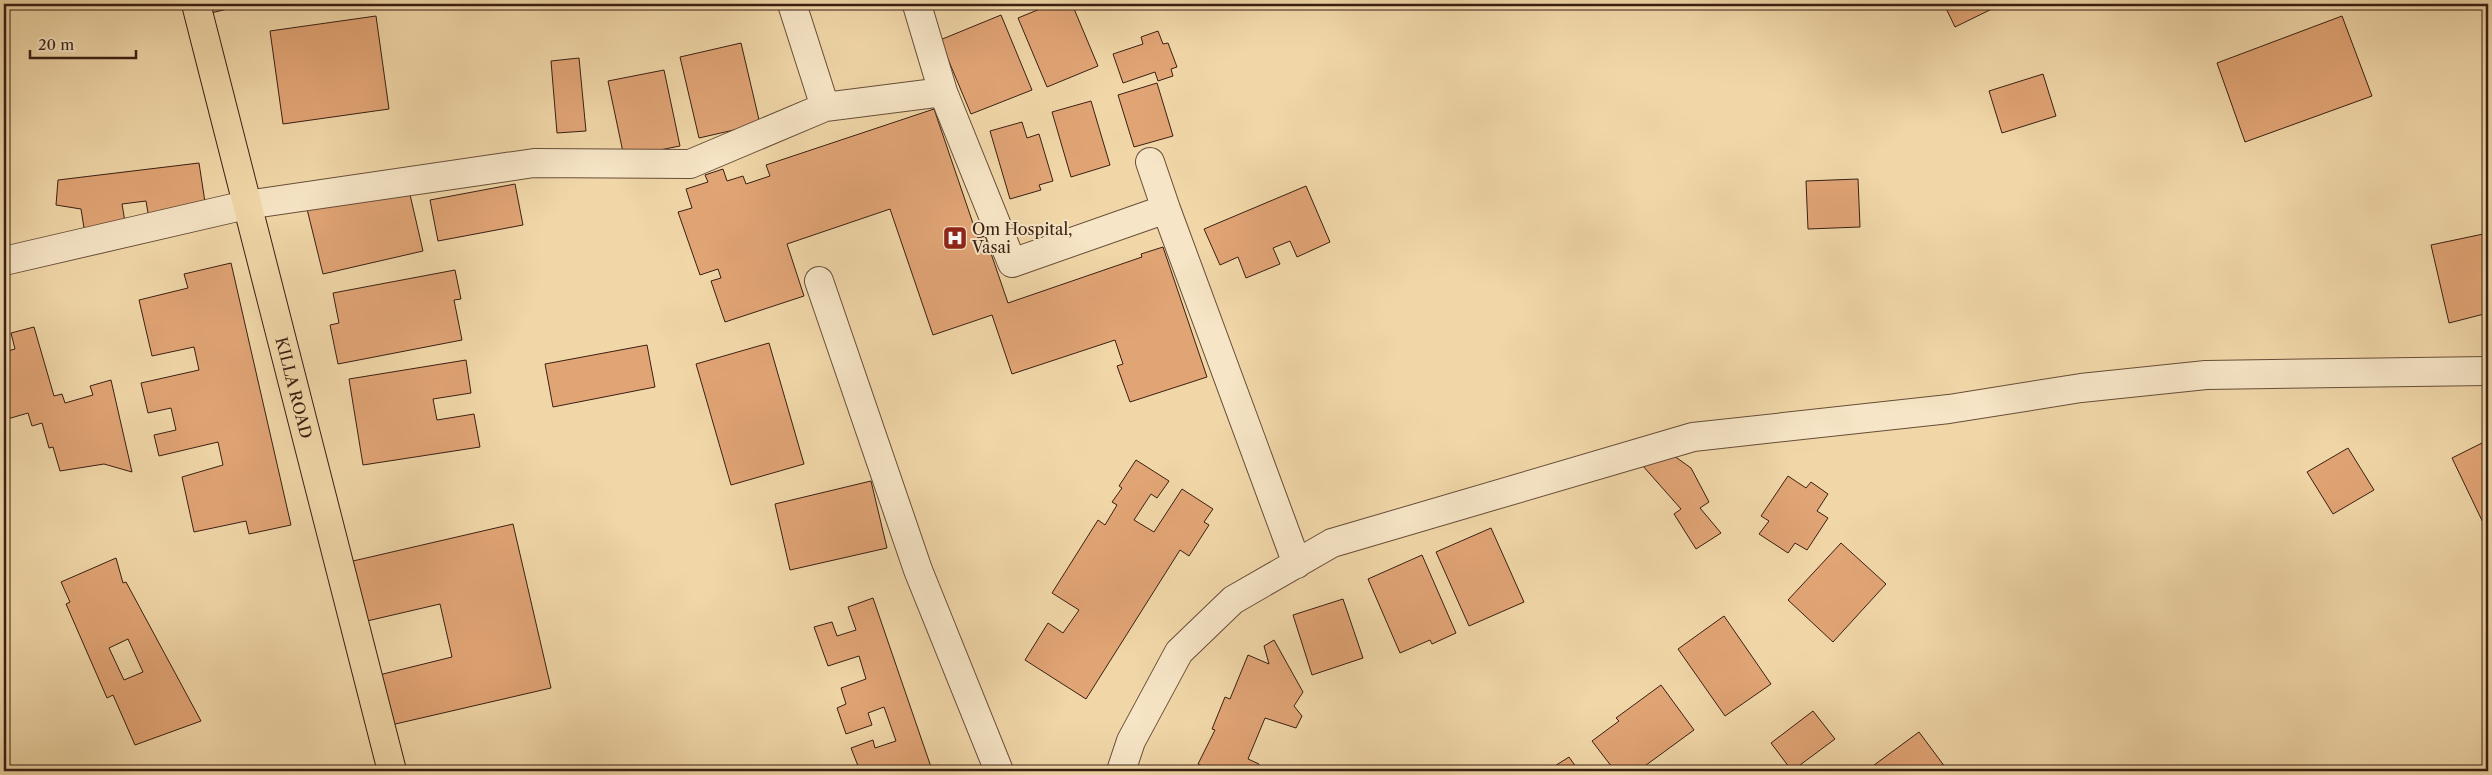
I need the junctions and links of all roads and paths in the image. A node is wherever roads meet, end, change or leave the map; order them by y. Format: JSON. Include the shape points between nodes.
{"nodes":[{"id":1,"x":196,"y":4,"type":"edge"},
{"id":2,"x":792,"y":4,"type":"edge"},
{"id":3,"x":920,"y":4,"type":"edge"},
{"id":4,"x":943,"y":92,"type":"junction"},
{"id":5,"x":824,"y":107,"type":"junction"},
{"id":6,"x":1150,"y":162,"type":"dead end"},
{"id":7,"x":246,"y":205,"type":"junction"},
{"id":8,"x":1166,"y":209,"type":"junction"},
{"id":9,"x":4,"y":261,"type":"edge"},
{"id":10,"x":820,"y":281,"type":"dead end"},
{"id":11,"x":2488,"y":371,"type":"edge"},
{"id":12,"x":1297,"y":564,"type":"junction"},
{"id":13,"x":392,"y":771,"type":"edge"},
{"id":14,"x":999,"y":771,"type":"edge"},
{"id":15,"x":1121,"y":771,"type":"edge"}],
"edges":[{"from":1,"to":7,"type":"main road","name":"KILLA ROAD"},
{"from":2,"to":5,"type":"street"},
{"from":3,"to":4,"type":"street","via":[[917,5]]},
{"from":4,"to":5,"type":"street"},
{"from":4,"to":8,"type":"street","via":[[1012,263]]},
{"from":5,"to":7,"type":"street","via":[[690,164],[534,163]]},
{"from":6,"to":8,"type":"street"},
{"from":7,"to":9,"type":"street"},
{"from":7,"to":13,"type":"main road","name":"KILLA ROAD"},
{"from":8,"to":12,"type":"street"},
{"from":10,"to":14,"type":"street","via":[[918,570]]},
{"from":11,"to":12,"type":"street","via":[[2206,375],[2081,388],[1949,409],[1693,437],[1332,543]]},
{"from":12,"to":15,"type":"street","via":[[1233,600],[1179,652],[1131,741]]}]}
